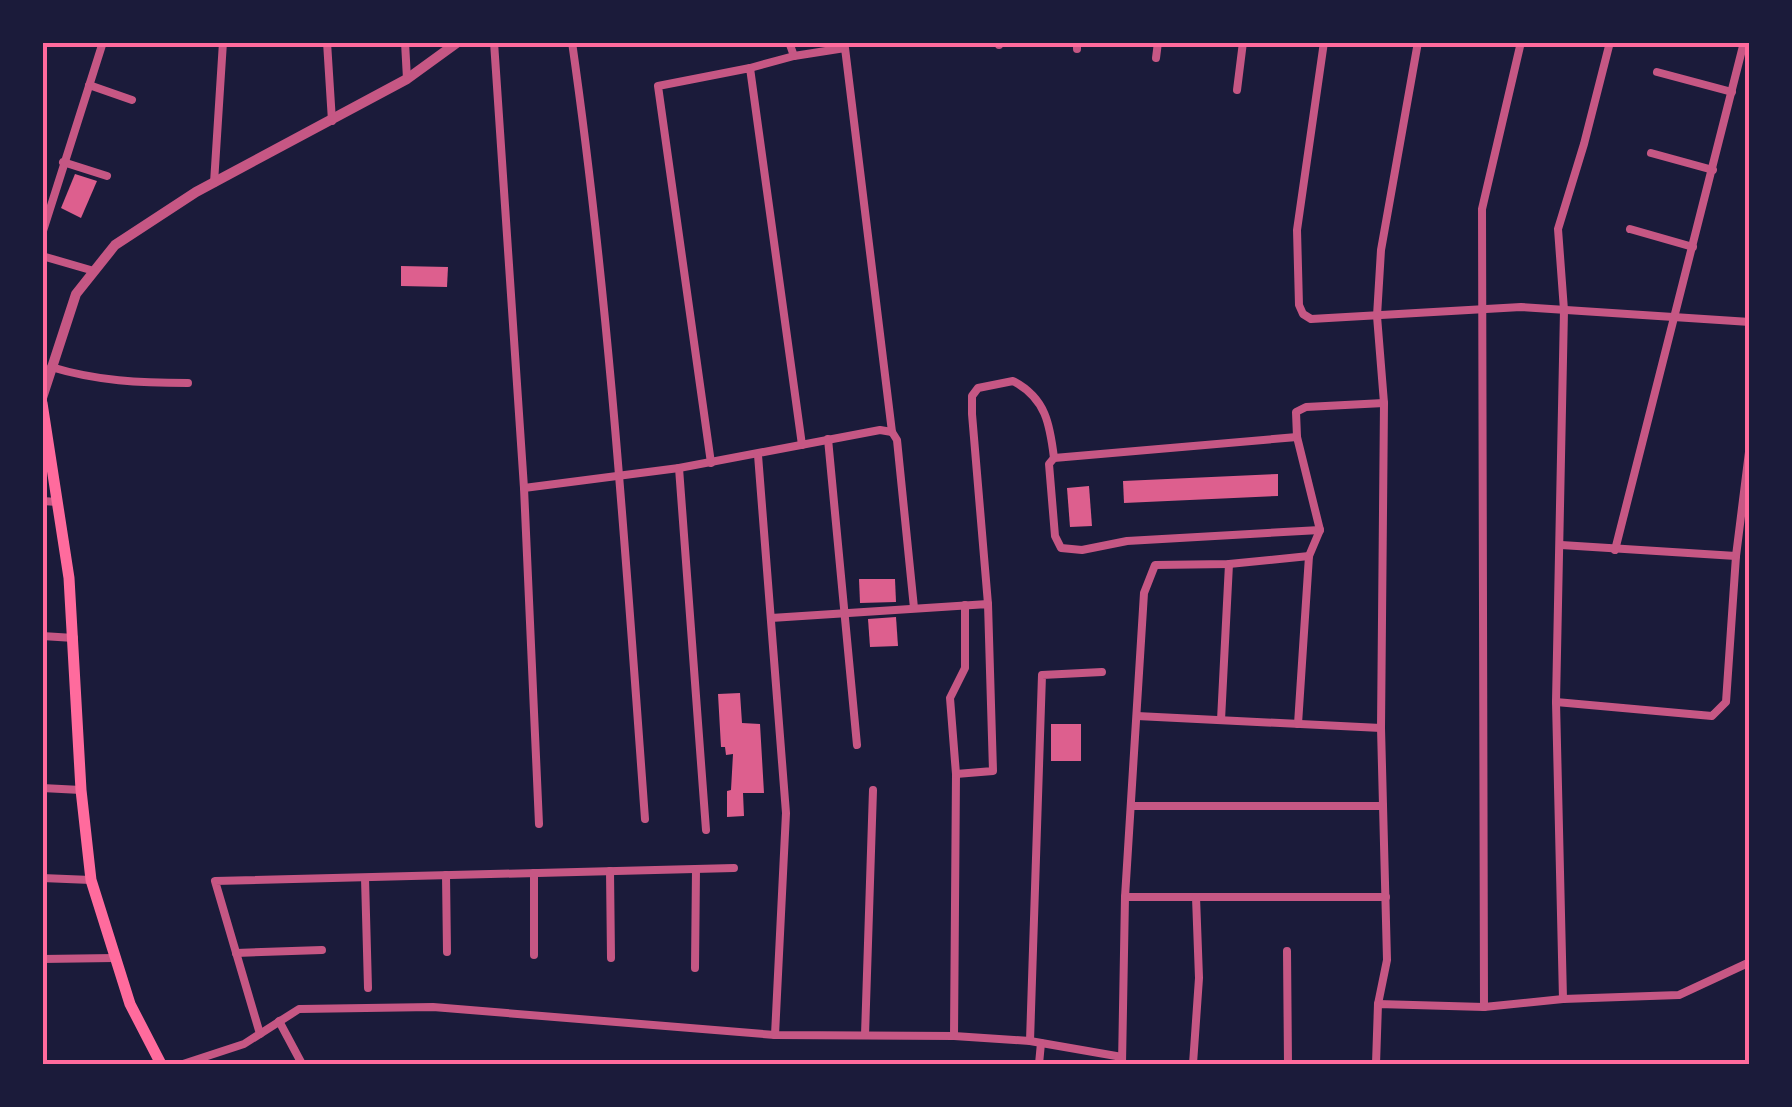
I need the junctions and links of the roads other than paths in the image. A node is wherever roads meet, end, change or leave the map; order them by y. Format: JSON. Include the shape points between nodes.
{"nodes":[{"id":1,"x":103,"y":42,"type":"edge"},
{"id":2,"x":223,"y":42,"type":"edge"},
{"id":3,"x":328,"y":42,"type":"edge"},
{"id":4,"x":404,"y":42,"type":"edge"},
{"id":5,"x":458,"y":42,"type":"edge"},
{"id":6,"x":494,"y":42,"type":"edge"},
{"id":7,"x":572,"y":42,"type":"edge"},
{"id":8,"x":789,"y":42,"type":"edge"},
{"id":9,"x":1158,"y":42,"type":"edge"},
{"id":10,"x":1243,"y":42,"type":"edge"},
{"id":11,"x":1324,"y":42,"type":"edge"},
{"id":12,"x":1418,"y":42,"type":"edge"},
{"id":13,"x":1520,"y":42,"type":"edge"},
{"id":14,"x":1610,"y":42,"type":"edge"},
{"id":15,"x":1744,"y":42,"type":"edge"},
{"id":16,"x":794,"y":56,"type":"junction"},
{"id":17,"x":1156,"y":58,"type":"dead end"},
{"id":18,"x":750,"y":68,"type":"junction"},
{"id":19,"x":1657,"y":72,"type":"dead end"},
{"id":20,"x":407,"y":79,"type":"junction"},
{"id":21,"x":89,"y":85,"type":"junction"},
{"id":22,"x":1237,"y":90,"type":"dead end"},
{"id":23,"x":1732,"y":92,"type":"junction"},
{"id":24,"x":132,"y":100,"type":"dead end"},
{"id":25,"x":332,"y":121,"type":"junction"},
{"id":26,"x":1651,"y":153,"type":"dead end"},
{"id":27,"x":63,"y":162,"type":"junction"},
{"id":28,"x":1712,"y":170,"type":"junction"},
{"id":29,"x":107,"y":176,"type":"dead end"},
{"id":30,"x":214,"y":183,"type":"junction"},
{"id":31,"x":1630,"y":229,"type":"dead end"},
{"id":32,"x":42,"y":234,"type":"edge"},
{"id":33,"x":1693,"y":248,"type":"junction"},
{"id":34,"x":42,"y":256,"type":"edge"},
{"id":35,"x":94,"y":271,"type":"junction"},
{"id":36,"x":1480,"y":308,"type":"junction"},
{"id":37,"x":1564,"y":310,"type":"junction"},
{"id":38,"x":1377,"y":316,"type":"junction"},
{"id":39,"x":1676,"y":318,"type":"junction"},
{"id":40,"x":1750,"y":322,"type":"edge"},
{"id":41,"x":51,"y":367,"type":"junction"},
{"id":42,"x":188,"y":382,"type":"dead end"},
{"id":43,"x":42,"y":400,"type":"edge"},
{"id":44,"x":1384,"y":403,"type":"junction"},
{"id":45,"x":892,"y":432,"type":"junction"},
{"id":46,"x":1297,"y":436,"type":"junction"},
{"id":47,"x":828,"y":439,"type":"junction"},
{"id":48,"x":1750,"y":444,"type":"edge"},
{"id":49,"x":802,"y":445,"type":"junction"},
{"id":50,"x":758,"y":455,"type":"junction"},
{"id":51,"x":1054,"y":458,"type":"junction"},
{"id":52,"x":711,"y":462,"type":"junction"},
{"id":53,"x":679,"y":468,"type":"junction"},
{"id":54,"x":620,"y":478,"type":"junction"},
{"id":55,"x":524,"y":488,"type":"junction"},
{"id":56,"x":42,"y":502,"type":"edge"},
{"id":57,"x":58,"y":502,"type":"junction"},
{"id":58,"x":1320,"y":530,"type":"junction"},
{"id":59,"x":1561,"y":545,"type":"junction"},
{"id":60,"x":1615,"y":550,"type":"junction"},
{"id":61,"x":1309,"y":556,"type":"junction"},
{"id":62,"x":1736,"y":556,"type":"junction"},
{"id":63,"x":1229,"y":564,"type":"junction"},
{"id":64,"x":988,"y":604,"type":"junction"},
{"id":65,"x":965,"y":605,"type":"junction"},
{"id":66,"x":914,"y":608,"type":"junction"},
{"id":67,"x":845,"y":612,"type":"junction"},
{"id":68,"x":771,"y":618,"type":"junction"},
{"id":69,"x":42,"y":636,"type":"edge"},
{"id":70,"x":74,"y":638,"type":"junction"},
{"id":71,"x":1102,"y":672,"type":"dead end"},
{"id":72,"x":1556,"y":702,"type":"junction"},
{"id":73,"x":1136,"y":716,"type":"junction"},
{"id":74,"x":1221,"y":720,"type":"junction"},
{"id":75,"x":1298,"y":724,"type":"junction"},
{"id":76,"x":1381,"y":728,"type":"junction"},
{"id":77,"x":857,"y":745,"type":"dead end"},
{"id":78,"x":956,"y":774,"type":"junction"},
{"id":79,"x":42,"y":788,"type":"edge"},
{"id":80,"x":81,"y":790,"type":"junction"},
{"id":81,"x":873,"y":790,"type":"dead end"},
{"id":82,"x":1131,"y":806,"type":"junction"},
{"id":83,"x":1383,"y":806,"type":"junction"},
{"id":84,"x":645,"y":819,"type":"dead end"},
{"id":85,"x":540,"y":824,"type":"dead end"},
{"id":86,"x":706,"y":830,"type":"dead end"},
{"id":87,"x":734,"y":868,"type":"dead end"},
{"id":88,"x":696,"y":869,"type":"junction"},
{"id":89,"x":610,"y":871,"type":"junction"},
{"id":90,"x":534,"y":873,"type":"junction"},
{"id":91,"x":446,"y":875,"type":"junction"},
{"id":92,"x":42,"y":878,"type":"edge"},
{"id":93,"x":365,"y":878,"type":"junction"},
{"id":94,"x":91,"y":880,"type":"junction"},
{"id":95,"x":1126,"y":897,"type":"junction"},
{"id":96,"x":1196,"y":897,"type":"junction"},
{"id":97,"x":1386,"y":897,"type":"junction"},
{"id":98,"x":322,"y":950,"type":"dead end"},
{"id":99,"x":1288,"y":951,"type":"dead end"},
{"id":100,"x":447,"y":952,"type":"dead end"},
{"id":101,"x":236,"y":953,"type":"junction"},
{"id":102,"x":534,"y":956,"type":"dead end"},
{"id":103,"x":114,"y":958,"type":"junction"},
{"id":104,"x":611,"y":958,"type":"dead end"},
{"id":105,"x":42,"y":959,"type":"edge"},
{"id":106,"x":1750,"y":962,"type":"edge"},
{"id":107,"x":695,"y":968,"type":"dead end"},
{"id":108,"x":368,"y":988,"type":"dead end"},
{"id":109,"x":1563,"y":998,"type":"junction"},
{"id":110,"x":1378,"y":1004,"type":"junction"},
{"id":111,"x":1484,"y":1007,"type":"junction"},
{"id":112,"x":279,"y":1021,"type":"junction"},
{"id":113,"x":260,"y":1034,"type":"junction"},
{"id":114,"x":775,"y":1035,"type":"junction"},
{"id":115,"x":865,"y":1035,"type":"junction"},
{"id":116,"x":954,"y":1036,"type":"junction"},
{"id":117,"x":1036,"y":1042,"type":"junction"},
{"id":118,"x":1122,"y":1061,"type":"edge"},
{"id":119,"x":161,"y":1064,"type":"edge"},
{"id":120,"x":183,"y":1064,"type":"edge"},
{"id":121,"x":302,"y":1064,"type":"edge"},
{"id":122,"x":1039,"y":1064,"type":"edge"},
{"id":123,"x":1193,"y":1064,"type":"edge"},
{"id":124,"x":1288,"y":1064,"type":"edge"},
{"id":125,"x":1376,"y":1064,"type":"edge"}],
"edges":[{"from":1,"to":21,"type":"street"},
{"from":2,"to":30,"type":"street"},
{"from":3,"to":25,"type":"street"},
{"from":4,"to":20,"type":"street"},
{"from":5,"to":20,"type":"street"},
{"from":6,"to":55,"type":"street"},
{"from":7,"to":54,"type":"street"},
{"from":8,"to":16,"type":"street"},
{"from":9,"to":17,"type":"street"},
{"from":10,"to":22,"type":"street"},
{"from":11,"to":38,"type":"street","via":[[1297,230],[1299,305],[1311,319]]},
{"from":12,"to":38,"type":"street","via":[[1381,250]]},
{"from":13,"to":36,"type":"street","via":[[1482,209]]},
{"from":14,"to":37,"type":"street","via":[[1558,228]]},
{"from":15,"to":23,"type":"street"},
{"from":16,"to":18,"type":"street"},
{"from":16,"to":45,"type":"street","via":[[845,48]]},
{"from":18,"to":49,"type":"street"},
{"from":18,"to":52,"type":"street","via":[[658,86]]},
{"from":19,"to":23,"type":"street"},
{"from":20,"to":25,"type":"street"},
{"from":21,"to":24,"type":"street"},
{"from":21,"to":27,"type":"street"},
{"from":23,"to":28,"type":"street"},
{"from":25,"to":30,"type":"street"},
{"from":26,"to":28,"type":"street"},
{"from":27,"to":29,"type":"street"},
{"from":27,"to":32,"type":"street"},
{"from":28,"to":33,"type":"street"},
{"from":30,"to":35,"type":"street","via":[[114,246]]},
{"from":31,"to":33,"type":"street"},
{"from":33,"to":39,"type":"street"},
{"from":34,"to":35,"type":"street"},
{"from":35,"to":41,"type":"street","via":[[76,294]]},
{"from":36,"to":37,"type":"street"},
{"from":36,"to":38,"type":"street"},
{"from":36,"to":111,"type":"street"},
{"from":37,"to":39,"type":"street"},
{"from":37,"to":59,"type":"street"},
{"from":38,"to":44,"type":"street"},
{"from":39,"to":40,"type":"street"},
{"from":39,"to":60,"type":"street"},
{"from":41,"to":42,"type":"street","via":[[91,379]]},
{"from":41,"to":43,"type":"street"},
{"from":43,"to":57,"type":"main road"},
{"from":44,"to":46,"type":"street","via":[[1306,407],[1296,412]]},
{"from":44,"to":76,"type":"street"},
{"from":45,"to":47,"type":"street"},
{"from":45,"to":66,"type":"street"},
{"from":46,"to":51,"type":"street"},
{"from":46,"to":58,"type":"street"},
{"from":47,"to":49,"type":"street"},
{"from":47,"to":67,"type":"street"},
{"from":48,"to":62,"type":"street"},
{"from":49,"to":50,"type":"street"},
{"from":50,"to":52,"type":"street"},
{"from":50,"to":68,"type":"street"},
{"from":51,"to":58,"type":"street","via":[[1049,464],[1061,548]]},
{"from":51,"to":64,"type":"street","via":[[1050,419],[1035,397],[1013,381],[978,388],[972,414]]},
{"from":52,"to":53,"type":"street"},
{"from":53,"to":54,"type":"street"},
{"from":53,"to":86,"type":"street"},
{"from":54,"to":55,"type":"street"},
{"from":54,"to":84,"type":"street"},
{"from":55,"to":85,"type":"street"},
{"from":56,"to":57,"type":"street"},
{"from":57,"to":70,"type":"main road"},
{"from":58,"to":61,"type":"street"},
{"from":59,"to":60,"type":"street"},
{"from":59,"to":72,"type":"street"},
{"from":60,"to":62,"type":"street"},
{"from":61,"to":63,"type":"street"},
{"from":61,"to":75,"type":"street"},
{"from":62,"to":72,"type":"street","via":[[1726,702],[1712,716]]},
{"from":63,"to":73,"type":"street","via":[[1155,565],[1144,593]]},
{"from":63,"to":74,"type":"street"},
{"from":64,"to":65,"type":"street"},
{"from":64,"to":78,"type":"street","via":[[993,771]]},
{"from":65,"to":66,"type":"street"},
{"from":65,"to":78,"type":"street","via":[[965,668],[950,698]]},
{"from":66,"to":67,"type":"street"},
{"from":67,"to":68,"type":"street"},
{"from":67,"to":77,"type":"street"},
{"from":68,"to":114,"type":"street","via":[[786,813]]},
{"from":69,"to":70,"type":"street"},
{"from":70,"to":80,"type":"main road"},
{"from":71,"to":117,"type":"street","via":[[1042,675]]},
{"from":72,"to":109,"type":"street"},
{"from":73,"to":74,"type":"street"},
{"from":73,"to":82,"type":"street"},
{"from":74,"to":75,"type":"street"},
{"from":75,"to":76,"type":"street"},
{"from":76,"to":83,"type":"street"},
{"from":78,"to":116,"type":"street"},
{"from":79,"to":80,"type":"street"},
{"from":80,"to":94,"type":"main road"},
{"from":81,"to":115,"type":"street"},
{"from":82,"to":83,"type":"street"},
{"from":82,"to":95,"type":"street"},
{"from":83,"to":97,"type":"street"},
{"from":87,"to":88,"type":"street"},
{"from":88,"to":89,"type":"street"},
{"from":88,"to":107,"type":"street"},
{"from":89,"to":90,"type":"street"},
{"from":89,"to":104,"type":"street"},
{"from":90,"to":91,"type":"street"},
{"from":90,"to":102,"type":"street"},
{"from":91,"to":93,"type":"street"},
{"from":91,"to":100,"type":"street"},
{"from":92,"to":94,"type":"street"},
{"from":93,"to":101,"type":"street","via":[[215,881]]},
{"from":93,"to":108,"type":"street"},
{"from":94,"to":103,"type":"main road"},
{"from":95,"to":96,"type":"street"},
{"from":95,"to":118,"type":"street"},
{"from":96,"to":97,"type":"street"},
{"from":96,"to":123,"type":"street"},
{"from":97,"to":110,"type":"street","via":[[1388,960]]},
{"from":98,"to":101,"type":"street"},
{"from":99,"to":124,"type":"street"},
{"from":101,"to":113,"type":"street"},
{"from":103,"to":105,"type":"street"},
{"from":103,"to":119,"type":"main road"},
{"from":106,"to":109,"type":"street","via":[[1678,995]]},
{"from":109,"to":111,"type":"street"},
{"from":110,"to":111,"type":"street"},
{"from":110,"to":125,"type":"street"},
{"from":112,"to":113,"type":"street"},
{"from":112,"to":114,"type":"street","via":[[299,1009],[433,1007]]},
{"from":112,"to":121,"type":"street"},
{"from":113,"to":120,"type":"street"},
{"from":114,"to":115,"type":"street"},
{"from":115,"to":116,"type":"street"},
{"from":116,"to":117,"type":"street"},
{"from":117,"to":118,"type":"street"},
{"from":117,"to":122,"type":"street"}]}
